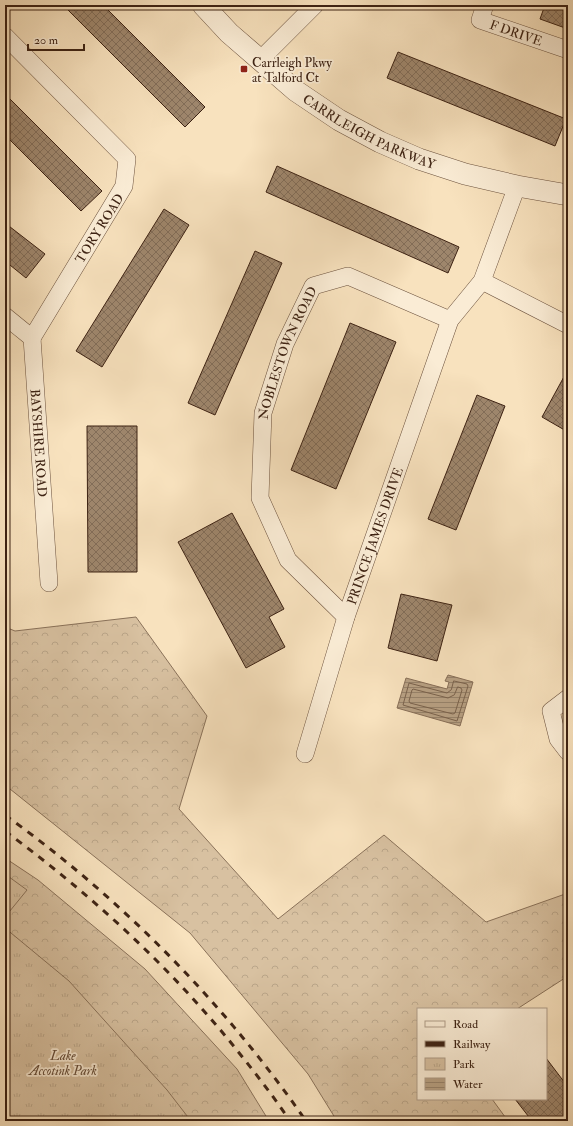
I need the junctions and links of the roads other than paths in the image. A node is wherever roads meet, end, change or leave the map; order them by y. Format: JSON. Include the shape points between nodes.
{"nodes":[{"id":1,"x":203,"y":5,"type":"edge"},
{"id":2,"x":315,"y":5,"type":"edge"},
{"id":3,"x":485,"y":5,"type":"edge"},
{"id":4,"x":5,"y":36,"type":"edge"},
{"id":5,"x":568,"y":50,"type":"edge"},
{"id":6,"x":260,"y":60,"type":"junction"},
{"id":7,"x":516,"y":186,"type":"junction"},
{"id":8,"x":568,"y":195,"type":"edge"},
{"id":9,"x":482,"y":282,"type":"junction"},
{"id":10,"x":5,"y":316,"type":"edge"},
{"id":11,"x":450,"y":320,"type":"junction"},
{"id":12,"x":568,"y":325,"type":"edge"},
{"id":13,"x":32,"y":338,"type":"junction"},
{"id":14,"x":49,"y":583,"type":"dead end"},
{"id":15,"x":346,"y":617,"type":"junction"},
{"id":16,"x":568,"y":698,"type":"edge"},
{"id":17,"x":568,"y":752,"type":"edge"},
{"id":18,"x":305,"y":754,"type":"dead end"}],
"edges":[{"from":1,"to":6,"type":"street","name":"CARRLEIGH PARKWAY","via":[[229,34]]},
{"from":2,"to":6,"type":"street"},
{"from":3,"to":5,"type":"street","name":"F DRIVE","via":[[480,20]]},
{"from":4,"to":13,"type":"street","name":"TORY ROAD","via":[[127,159],[124,186]]},
{"from":6,"to":7,"type":"street","name":"CARRLEIGH PARKWAY","via":[[296,91],[339,120],[380,142],[458,172]]},
{"from":7,"to":8,"type":"street","name":"CARRLEIGH PARKWAY"},
{"from":7,"to":9,"type":"street"},
{"from":9,"to":11,"type":"street"},
{"from":9,"to":12,"type":"street"},
{"from":10,"to":13,"type":"street"},
{"from":11,"to":15,"type":"street","name":"PRINCE JAMES DRIVE"},
{"from":11,"to":15,"type":"street","name":"NOBLESTOWN ROAD","via":[[348,276],[313,286],[285,344],[263,413],[260,498],[288,560]]},
{"from":13,"to":14,"type":"street","name":"BAYSHIRE ROAD"},
{"from":15,"to":18,"type":"street","name":"PRINCE JAMES DRIVE"},
{"from":16,"to":17,"type":"street","via":[[551,711],[558,740]]}]}
